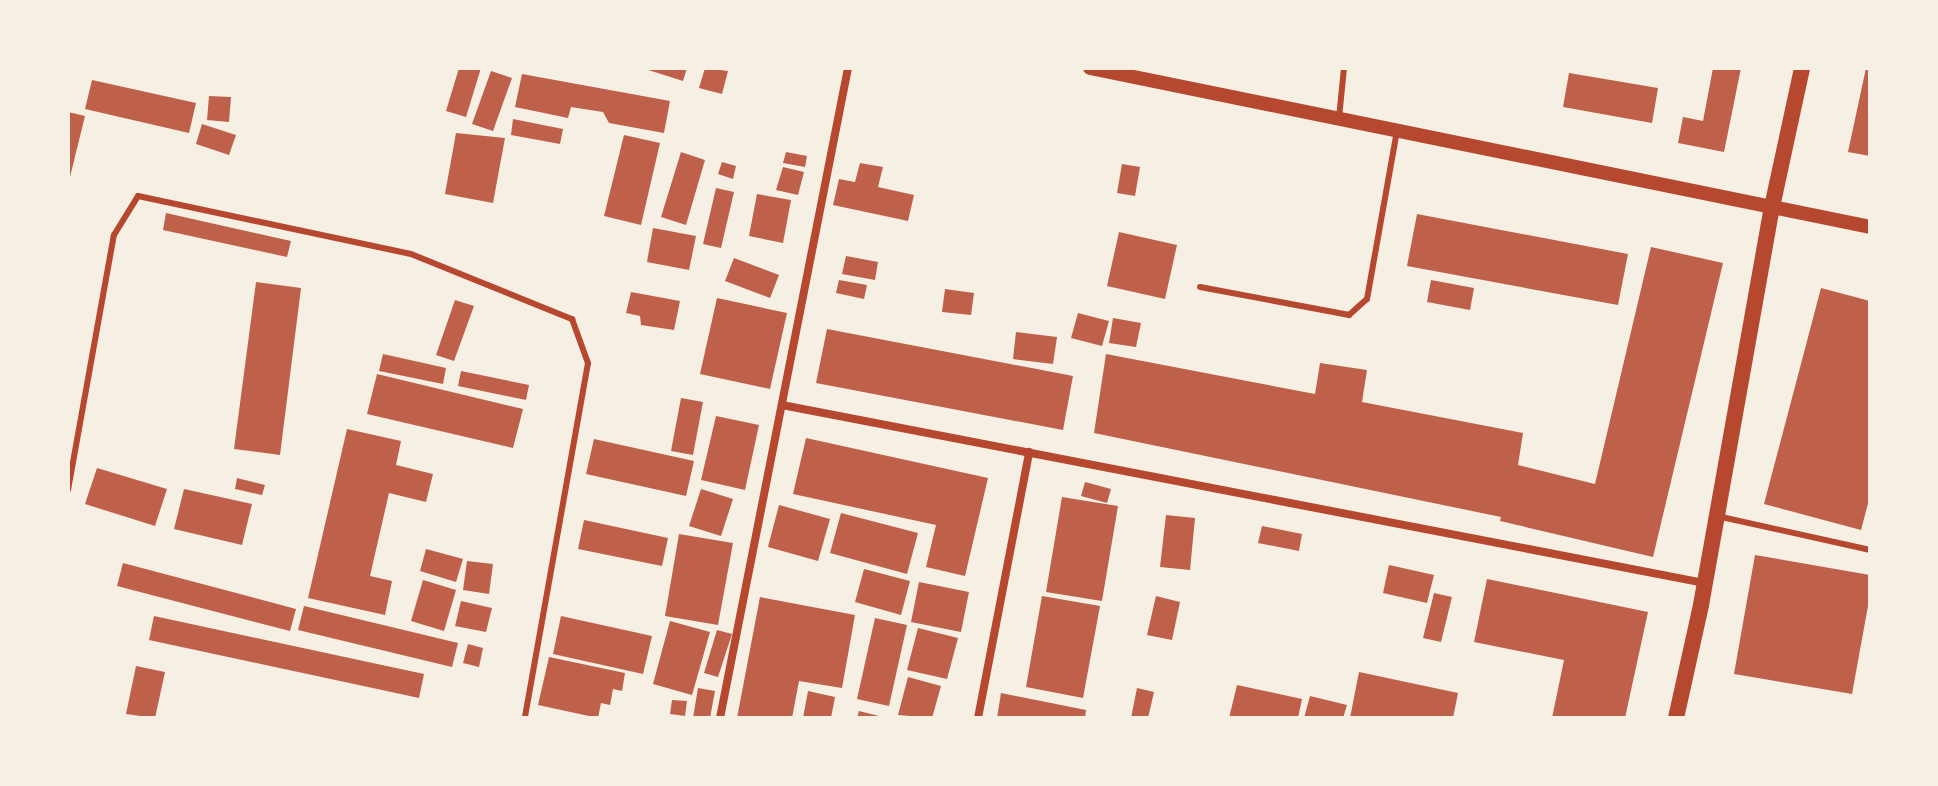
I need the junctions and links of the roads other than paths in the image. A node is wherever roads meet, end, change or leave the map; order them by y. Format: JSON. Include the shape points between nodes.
{"nodes":[{"id":1,"x":848,"y":68,"type":"edge"},
{"id":2,"x":1090,"y":68,"type":"edge"},
{"id":3,"x":1344,"y":68,"type":"edge"},
{"id":4,"x":1802,"y":68,"type":"edge"},
{"id":5,"x":1339,"y":118,"type":"junction"},
{"id":6,"x":1397,"y":130,"type":"junction"},
{"id":7,"x":1772,"y":207,"type":"junction"},
{"id":8,"x":1870,"y":227,"type":"edge"},
{"id":9,"x":1200,"y":287,"type":"dead end"},
{"id":10,"x":782,"y":405,"type":"junction"},
{"id":11,"x":1029,"y":452,"type":"junction"},
{"id":12,"x":68,"y":490,"type":"edge"},
{"id":13,"x":1717,"y":516,"type":"junction"},
{"id":14,"x":1870,"y":550,"type":"edge"},
{"id":15,"x":1705,"y":583,"type":"junction"},
{"id":16,"x":525,"y":718,"type":"edge"},
{"id":17,"x":720,"y":718,"type":"edge"},
{"id":18,"x":978,"y":718,"type":"edge"},
{"id":19,"x":1676,"y":718,"type":"edge"}],
"edges":[{"from":1,"to":10,"type":"street"},
{"from":2,"to":5,"type":"street"},
{"from":3,"to":5,"type":"lane"},
{"from":4,"to":7,"type":"main road"},
{"from":5,"to":6,"type":"street"},
{"from":6,"to":7,"type":"street"},
{"from":6,"to":9,"type":"lane","via":[[1367,299],[1349,315]]},
{"from":7,"to":8,"type":"street"},
{"from":7,"to":13,"type":"main road"},
{"from":10,"to":11,"type":"street"},
{"from":10,"to":17,"type":"street"},
{"from":11,"to":15,"type":"street"},
{"from":11,"to":18,"type":"street"},
{"from":12,"to":16,"type":"lane","via":[[114,235],[138,196],[411,254],[572,319],[588,363]]},
{"from":13,"to":14,"type":"lane"},
{"from":13,"to":15,"type":"main road"},
{"from":15,"to":19,"type":"main road"}]}
